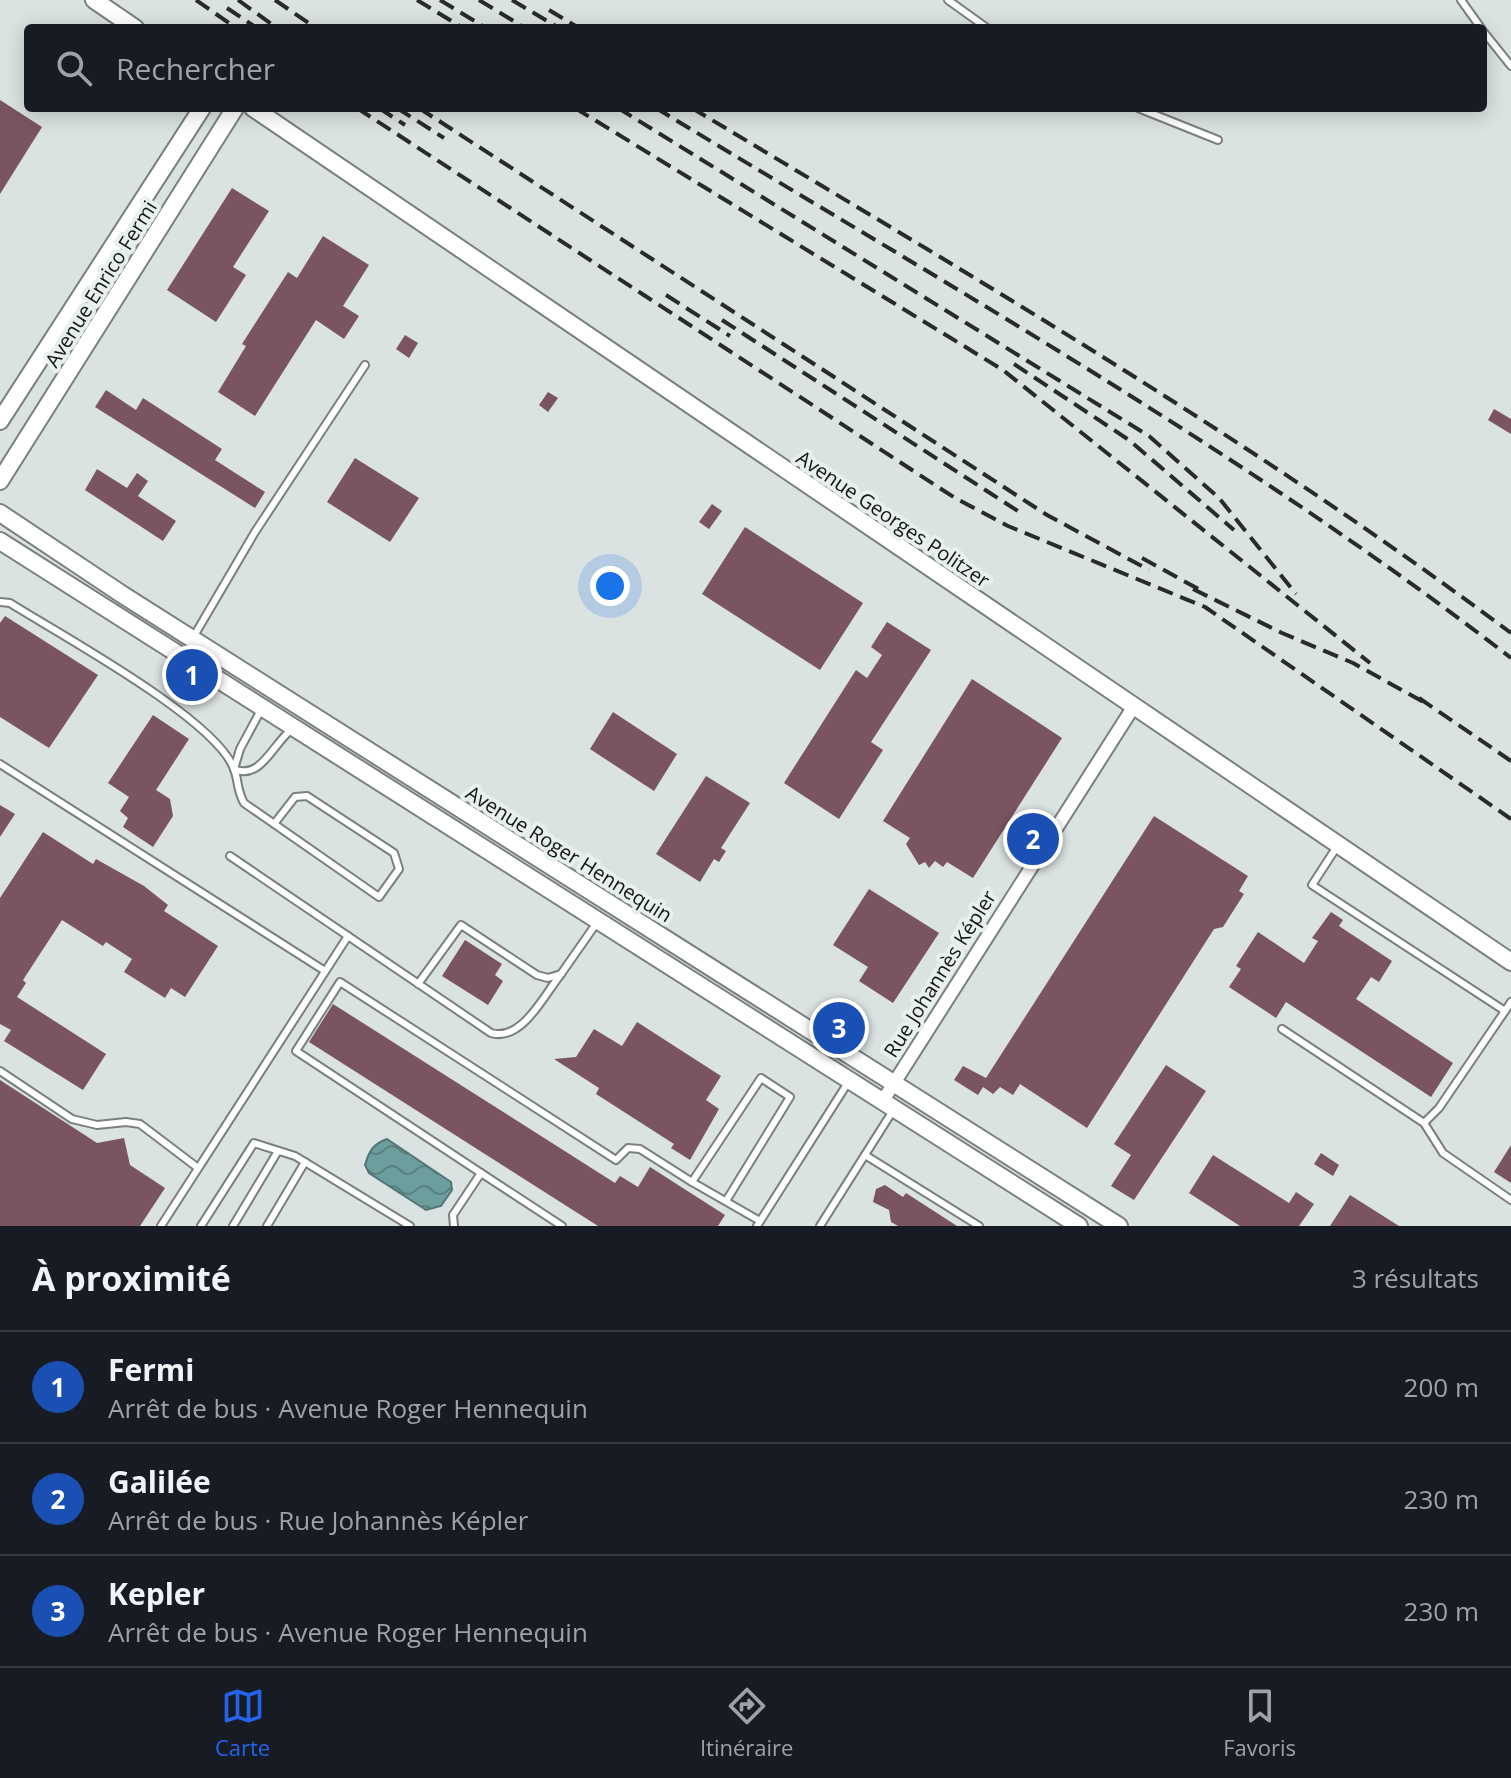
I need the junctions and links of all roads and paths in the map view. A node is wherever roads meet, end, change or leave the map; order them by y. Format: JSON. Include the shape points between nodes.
{"nodes":[{"id":1,"x":94,"y":0,"type":"edge"},
{"id":2,"x":948,"y":0,"type":"edge"},
{"id":3,"x":1461,"y":0,"type":"edge"},
{"id":4,"x":129,"y":24,"type":"edge"},
{"id":5,"x":981,"y":24,"type":"edge"},
{"id":6,"x":1478,"y":24,"type":"edge"},
{"id":7,"x":1487,"y":35,"type":"edge"},
{"id":8,"x":1511,"y":66,"type":"edge"},
{"id":9,"x":199,"y":112,"type":"edge"},
{"id":10,"x":232,"y":112,"type":"edge"},
{"id":11,"x":259,"y":112,"type":"edge"},
{"id":12,"x":1148,"y":112,"type":"edge"},
{"id":13,"x":1218,"y":140,"type":"dead end"},
{"id":14,"x":365,"y":365,"type":"dead end"},
{"id":15,"x":0,"y":421,"type":"edge"},
{"id":16,"x":0,"y":481,"type":"edge"},
{"id":17,"x":0,"y":513,"type":"edge"},
{"id":18,"x":0,"y":541,"type":"edge"},
{"id":19,"x":0,"y":602,"type":"edge"},
{"id":20,"x":192,"y":639,"type":"junction"},
{"id":21,"x":1134,"y":706,"type":"junction"},
{"id":22,"x":262,"y":708,"type":"junction"},
{"id":23,"x":294,"y":728,"type":"junction"},
{"id":24,"x":0,"y":764,"type":"edge"},
{"id":25,"x":234,"y":769,"type":"junction"},
{"id":26,"x":274,"y":824,"type":"junction"},
{"id":27,"x":1338,"y":845,"type":"junction"},
{"id":28,"x":230,"y":856,"type":"dead end"},
{"id":29,"x":598,"y":921,"type":"junction"},
{"id":30,"x":348,"y":936,"type":"junction"},
{"id":31,"x":1511,"y":962,"type":"edge"},
{"id":32,"x":325,"y":971,"type":"junction"},
{"id":33,"x":561,"y":974,"type":"junction"},
{"id":34,"x":418,"y":984,"type":"junction"},
{"id":35,"x":1511,"y":1002,"type":"edge"},
{"id":36,"x":1503,"y":1014,"type":"junction"},
{"id":37,"x":1511,"y":1023,"type":"edge"},
{"id":38,"x":1282,"y":1029,"type":"dead end"},
{"id":39,"x":0,"y":1071,"type":"edge"},
{"id":40,"x":849,"y":1081,"type":"junction"},
{"id":41,"x":895,"y":1083,"type":"junction"},
{"id":42,"x":888,"y":1106,"type":"junction"},
{"id":43,"x":1424,"y":1123,"type":"junction"},
{"id":44,"x":278,"y":1151,"type":"junction"},
{"id":45,"x":865,"y":1155,"type":"junction"},
{"id":46,"x":305,"y":1162,"type":"junction"},
{"id":47,"x":198,"y":1168,"type":"junction"},
{"id":48,"x":481,"y":1173,"type":"junction"},
{"id":49,"x":692,"y":1182,"type":"junction"},
{"id":50,"x":1511,"y":1200,"type":"edge"},
{"id":51,"x":726,"y":1201,"type":"junction"},
{"id":52,"x":759,"y":1224,"type":"edge"},
{"id":53,"x":161,"y":1226,"type":"edge"},
{"id":54,"x":201,"y":1226,"type":"edge"},
{"id":55,"x":233,"y":1226,"type":"edge"},
{"id":56,"x":267,"y":1226,"type":"edge"},
{"id":57,"x":410,"y":1226,"type":"edge"},
{"id":58,"x":454,"y":1226,"type":"edge"},
{"id":59,"x":562,"y":1226,"type":"edge"},
{"id":60,"x":820,"y":1226,"type":"edge"},
{"id":61,"x":979,"y":1226,"type":"edge"},
{"id":62,"x":1079,"y":1226,"type":"edge"},
{"id":63,"x":1119,"y":1226,"type":"edge"}],
"edges":[{"from":1,"to":4,"type":"street"},
{"from":2,"to":5,"type":"lane"},
{"from":3,"to":6,"type":"lane"},
{"from":7,"to":8,"type":"lane"},
{"from":9,"to":15,"type":"street","name":"Avenue Enrico Fermi"},
{"from":10,"to":16,"type":"street","name":"Avenue Enrico Fermi"},
{"from":11,"to":21,"type":"street","name":"Avenue Georges Politzer"},
{"from":12,"to":13,"type":"lane"},
{"from":14,"to":20,"type":"lane"},
{"from":17,"to":20,"type":"street","name":"Avenue Roger Hennequin"},
{"from":18,"to":22,"type":"street","name":"Avenue Roger Hennequin"},
{"from":19,"to":25,"type":"lane","via":[[10,603],[193,718]]},
{"from":20,"to":41,"type":"street","name":"Avenue Roger Hennequin"},
{"from":21,"to":27,"type":"street","name":"Avenue Georges Politzer"},
{"from":21,"to":41,"type":"street","name":"Rue Johannès Képler"},
{"from":22,"to":23,"type":"street","name":"Avenue Roger Hennequin"},
{"from":22,"to":25,"type":"lane"},
{"from":23,"to":25,"type":"lane","via":[[255,770]]},
{"from":23,"to":29,"type":"street","name":"Avenue Roger Hennequin"},
{"from":24,"to":32,"type":"lane"},
{"from":25,"to":26,"type":"lane","via":[[234,785],[244,803]]},
{"from":26,"to":26,"type":"lane","via":[[379,897],[399,869],[394,853],[307,796],[295,797]]},
{"from":27,"to":31,"type":"street","name":"Avenue Georges Politzer"},
{"from":27,"to":36,"type":"lane","via":[[1312,885]]},
{"from":28,"to":30,"type":"lane"},
{"from":29,"to":33,"type":"lane"},
{"from":29,"to":40,"type":"street","name":"Avenue Roger Hennequin"},
{"from":30,"to":32,"type":"lane"},
{"from":30,"to":34,"type":"lane"},
{"from":32,"to":47,"type":"lane"},
{"from":33,"to":34,"type":"lane","via":[[516,1031],[501,1036]]},
{"from":33,"to":34,"type":"lane","via":[[537,975],[461,925]]},
{"from":35,"to":36,"type":"lane"},
{"from":36,"to":37,"type":"lane"},
{"from":36,"to":43,"type":"lane"},
{"from":38,"to":43,"type":"lane"},
{"from":39,"to":47,"type":"lane","via":[[72,1119],[97,1125],[140,1124]]},
{"from":40,"to":42,"type":"street","name":"Avenue Roger Hennequin"},
{"from":40,"to":52,"type":"lane"},
{"from":41,"to":42,"type":"street","name":"Rue Johannès Képler"},
{"from":41,"to":63,"type":"street","name":"Avenue Roger Hennequin"},
{"from":42,"to":45,"type":"lane"},
{"from":42,"to":62,"type":"street","name":"Avenue Roger Hennequin"},
{"from":43,"to":50,"type":"lane","via":[[1443,1153]]},
{"from":44,"to":46,"type":"lane"},
{"from":44,"to":54,"type":"lane","via":[[254,1143]]},
{"from":44,"to":55,"type":"lane"},
{"from":45,"to":60,"type":"lane"},
{"from":45,"to":61,"type":"lane"},
{"from":46,"to":56,"type":"lane"},
{"from":46,"to":57,"type":"lane"},
{"from":47,"to":53,"type":"lane"},
{"from":48,"to":49,"type":"lane","via":[[296,1051],[340,982],[616,1160],[628,1148],[640,1149]]},
{"from":48,"to":58,"type":"lane","via":[[453,1215]]},
{"from":48,"to":59,"type":"lane"},
{"from":49,"to":51,"type":"lane"},
{"from":49,"to":51,"type":"lane","via":[[761,1078],[790,1097]]},
{"from":51,"to":52,"type":"lane"}]}
